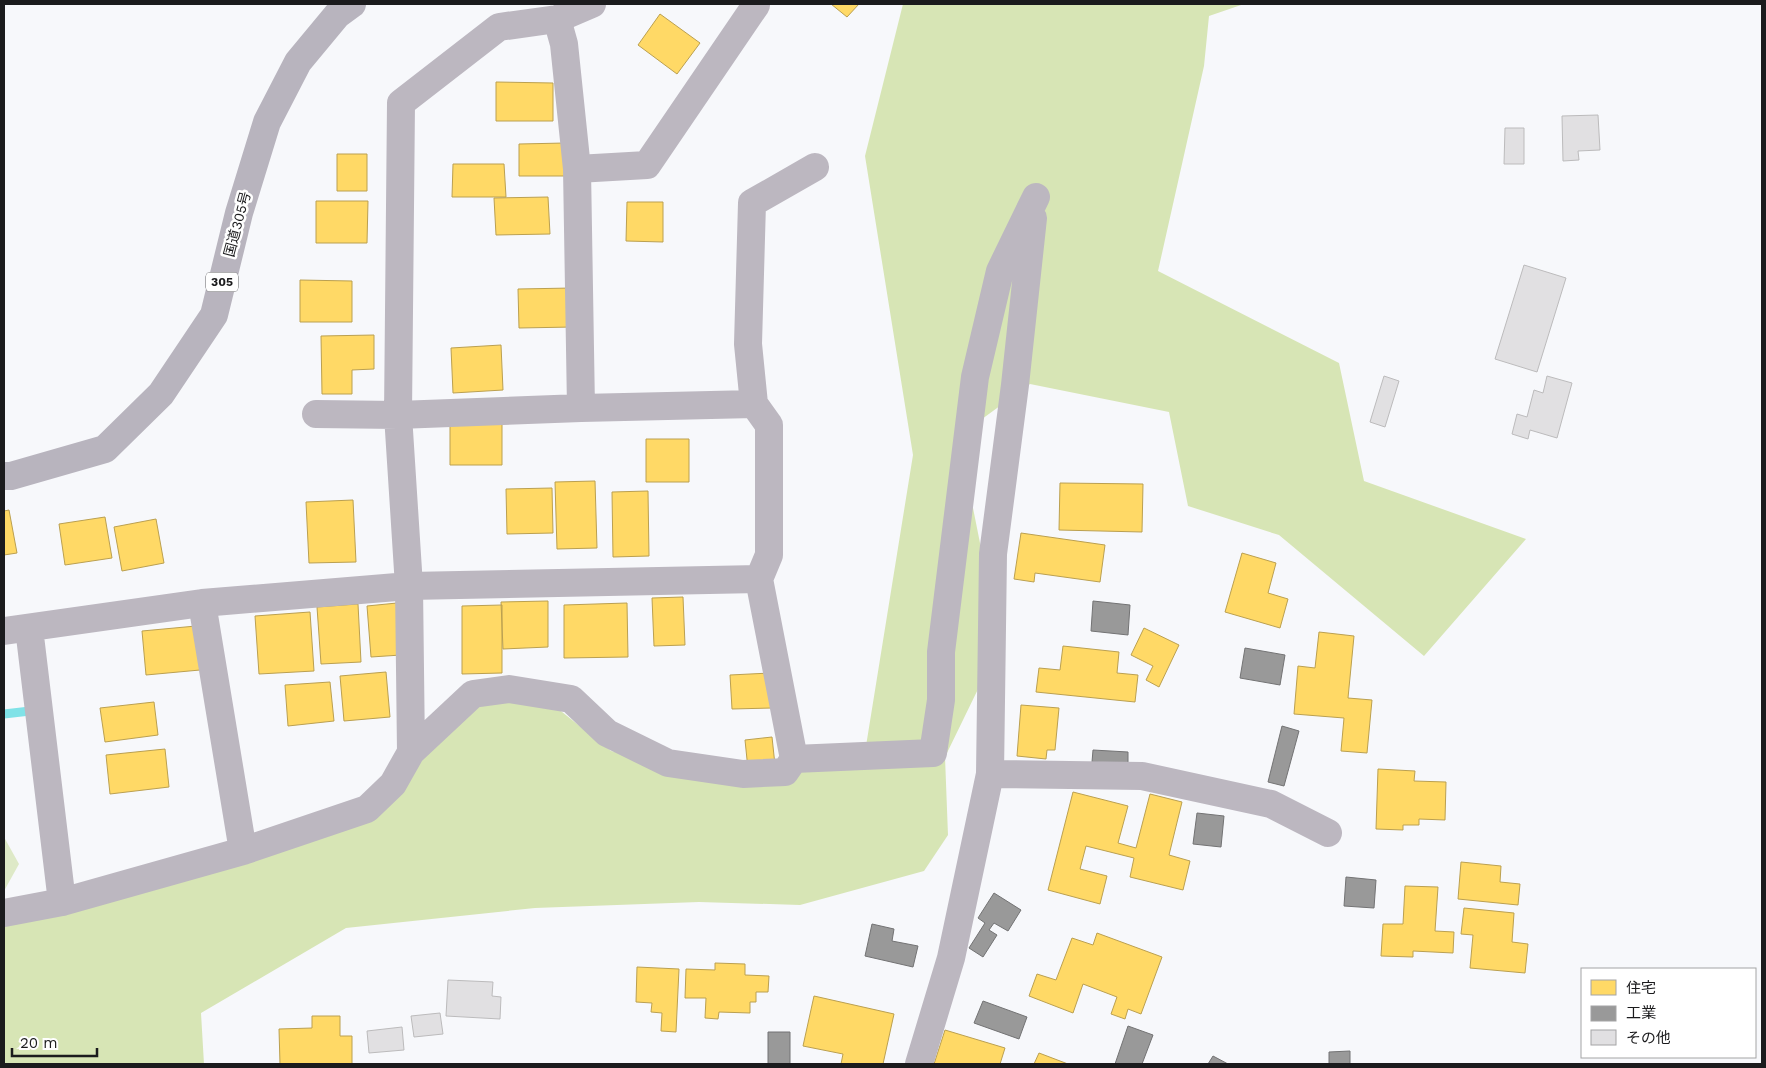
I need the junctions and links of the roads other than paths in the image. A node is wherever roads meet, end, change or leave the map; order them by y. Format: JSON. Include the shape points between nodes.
{"nodes":[{"id":1,"x":352,"y":4,"type":"edge"},
{"id":2,"x":592,"y":4,"type":"edge"},
{"id":3,"x":754,"y":4,"type":"edge"},
{"id":4,"x":557,"y":19,"type":"junction"},
{"id":5,"x":815,"y":167,"type":"dead end"},
{"id":6,"x":577,"y":168,"type":"junction"},
{"id":7,"x":754,"y":404,"type":"junction"},
{"id":8,"x":581,"y":408,"type":"junction"},
{"id":9,"x":316,"y":414,"type":"dead end"},
{"id":10,"x":398,"y":415,"type":"junction"},
{"id":11,"x":4,"y":476,"type":"edge"},
{"id":12,"x":759,"y":579,"type":"junction"},
{"id":13,"x":409,"y":586,"type":"junction"},
{"id":14,"x":202,"y":603,"type":"junction"},
{"id":15,"x":16,"y":630,"type":"edge"},
{"id":16,"x":411,"y":752,"type":"junction"},
{"id":17,"x":794,"y":759,"type":"junction"},
{"id":18,"x":990,"y":774,"type":"junction"},
{"id":19,"x":1328,"y":833,"type":"dead end"},
{"id":20,"x":244,"y":851,"type":"junction"},
{"id":21,"x":62,"y":902,"type":"junction"},
{"id":22,"x":4,"y":913,"type":"edge"},
{"id":23,"x":919,"y":1064,"type":"edge"}],
"edges":[{"from":1,"to":11,"type":"highway","name":"国道305号","number":"305","via":[[338,15],[298,62],[267,122],[239,213],[214,315],[161,394],[105,449]]},
{"from":2,"to":4,"type":"street"},
{"from":3,"to":6,"type":"street","via":[[647,165]]},
{"from":4,"to":6,"type":"street","via":[[564,44]]},
{"from":4,"to":10,"type":"street","via":[[499,27],[401,103]]},
{"from":5,"to":7,"type":"street","via":[[752,203],[748,344]]},
{"from":6,"to":8,"type":"street"},
{"from":7,"to":8,"type":"street"},
{"from":7,"to":12,"type":"street","via":[[769,425],[769,555]]},
{"from":8,"to":10,"type":"street"},
{"from":9,"to":10,"type":"street"},
{"from":10,"to":13,"type":"street"},
{"from":12,"to":13,"type":"street"},
{"from":12,"to":17,"type":"street"},
{"from":13,"to":14,"type":"street"},
{"from":13,"to":16,"type":"street"},
{"from":14,"to":15,"type":"street"},
{"from":14,"to":20,"type":"street"},
{"from":15,"to":21,"type":"street"},
{"from":16,"to":17,"type":"street","via":[[473,694],[509,689],[571,699],[607,733],[668,763],[743,774],[785,772]]},
{"from":16,"to":20,"type":"street","via":[[393,784],[367,809]]},
{"from":17,"to":18,"type":"street","via":[[933,753],[941,700],[941,652],[975,377],[1000,271],[1036,197],[993,554]]},
{"from":18,"to":19,"type":"street","via":[[1142,776],[1271,804]]},
{"from":18,"to":23,"type":"street","via":[[951,958]]},
{"from":20,"to":21,"type":"street"},
{"from":21,"to":22,"type":"street"}]}
